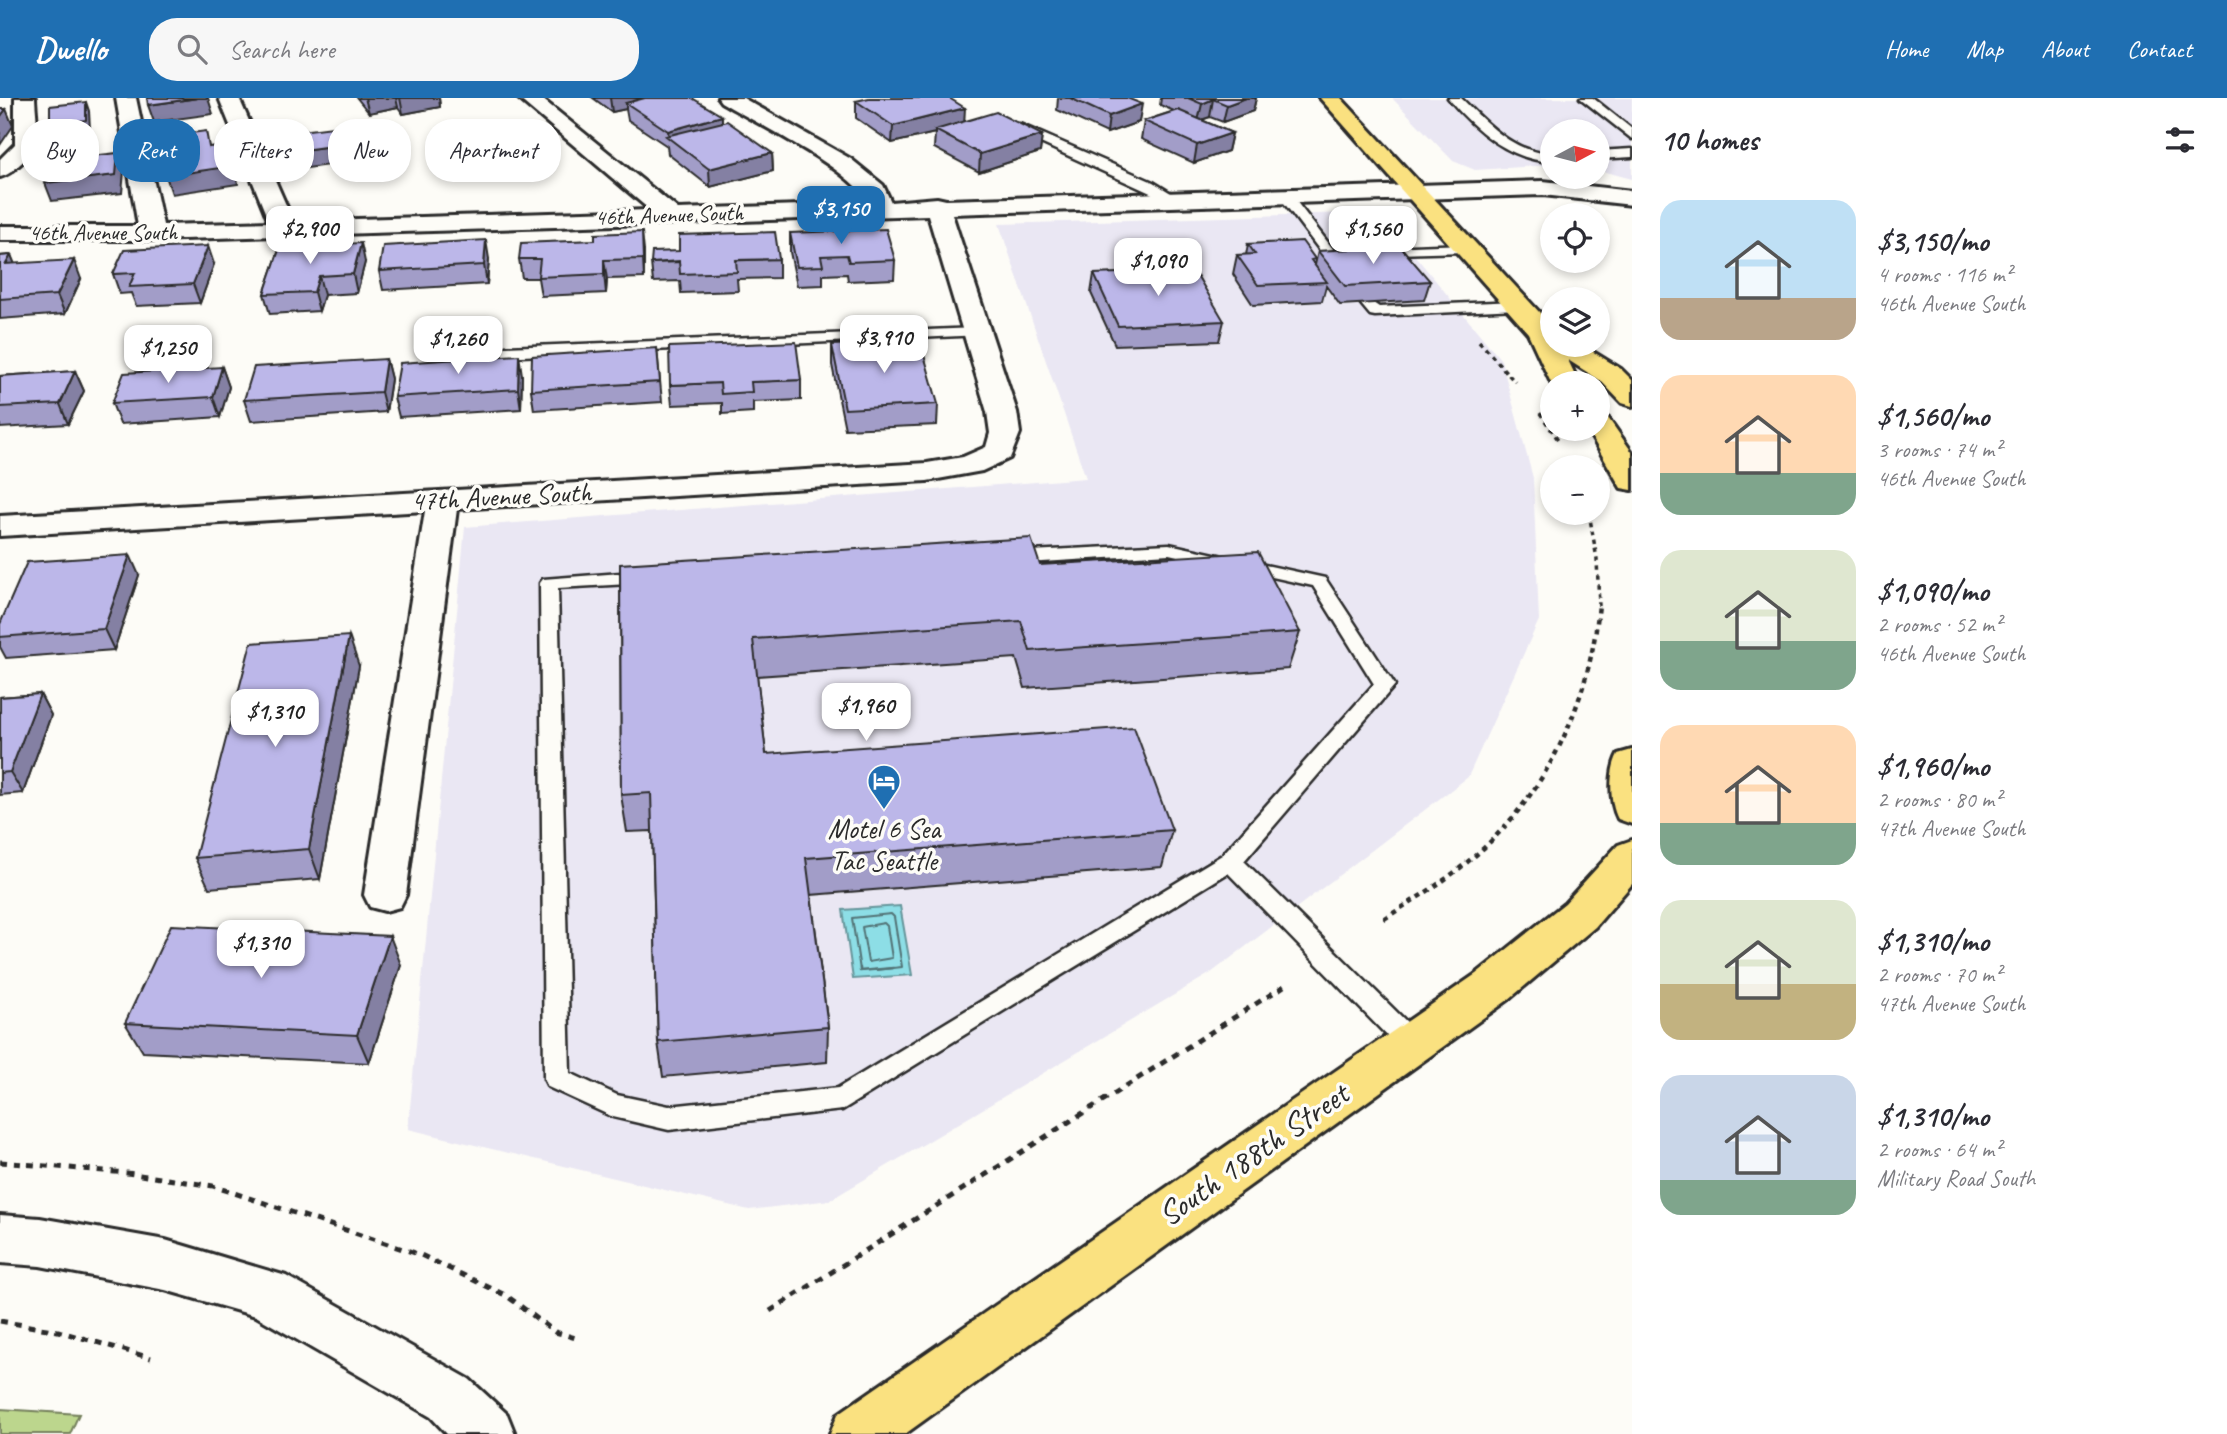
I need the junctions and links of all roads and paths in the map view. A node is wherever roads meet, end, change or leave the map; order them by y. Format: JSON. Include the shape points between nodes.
{"nodes":[{"id":1,"x":25,"y":98,"type":"edge"},
{"id":2,"x":126,"y":98,"type":"edge"},
{"id":3,"x":229,"y":98,"type":"edge"},
{"id":4,"x":528,"y":98,"type":"edge"},
{"id":5,"x":728,"y":98,"type":"edge"},
{"id":6,"x":1331,"y":98,"type":"edge"},
{"id":7,"x":1454,"y":98,"type":"edge"},
{"id":8,"x":1587,"y":98,"type":"edge"},
{"id":9,"x":998,"y":119,"type":"edge"},
{"id":10,"x":1632,"y":135,"type":"edge"},
{"id":11,"x":1632,"y":153,"type":"edge"},
{"id":12,"x":1610,"y":154,"type":"edge"},
{"id":13,"x":1540,"y":158,"type":"edge"},
{"id":14,"x":0,"y":170,"type":"edge"},
{"id":15,"x":1414,"y":191,"type":"junction"},
{"id":16,"x":1284,"y":195,"type":"junction"},
{"id":17,"x":1173,"y":198,"type":"junction"},
{"id":18,"x":1632,"y":198,"type":"edge"},
{"id":19,"x":937,"y":205,"type":"junction"},
{"id":20,"x":881,"y":208,"type":"junction"},
{"id":21,"x":671,"y":215,"type":"junction"},
{"id":22,"x":284,"y":228,"type":"junction"},
{"id":23,"x":0,"y":233,"type":"edge"},
{"id":24,"x":152,"y":233,"type":"junction"},
{"id":25,"x":1465,"y":248,"type":"junction"},
{"id":26,"x":1329,"y":253,"type":"junction"},
{"id":27,"x":1341,"y":268,"type":"edge"},
{"id":28,"x":1367,"y":303,"type":"edge"},
{"id":29,"x":1517,"y":305,"type":"junction"},
{"id":30,"x":1540,"y":327,"type":"edge"},
{"id":31,"x":977,"y":332,"type":"junction"},
{"id":32,"x":456,"y":354,"type":"dead end"},
{"id":33,"x":1582,"y":357,"type":"edge"},
{"id":34,"x":1632,"y":397,"type":"edge"},
{"id":35,"x":1610,"y":439,"type":"edge"},
{"id":36,"x":1632,"y":481,"type":"edge"},
{"id":37,"x":442,"y":500,"type":"junction"},
{"id":38,"x":1590,"y":525,"type":"edge"},
{"id":39,"x":0,"y":526,"type":"edge"},
{"id":40,"x":990,"y":559,"type":"edge"},
{"id":41,"x":673,"y":576,"type":"edge"},
{"id":42,"x":1632,"y":764,"type":"edge"},
{"id":43,"x":1632,"y":808,"type":"edge"},
{"id":44,"x":1632,"y":856,"type":"edge"},
{"id":45,"x":1230,"y":861,"type":"junction"},
{"id":46,"x":385,"y":895,"type":"dead end"},
{"id":47,"x":1384,"y":919,"type":"dead end"},
{"id":48,"x":1284,"y":986,"type":"dead end"},
{"id":49,"x":1411,"y":1043,"type":"junction"},
{"id":50,"x":0,"y":1163,"type":"edge"},
{"id":51,"x":0,"y":1239,"type":"edge"},
{"id":52,"x":771,"y":1311,"type":"dead end"},
{"id":53,"x":0,"y":1321,"type":"edge"},
{"id":54,"x":576,"y":1338,"type":"dead end"},
{"id":55,"x":151,"y":1358,"type":"dead end"},
{"id":56,"x":487,"y":1434,"type":"edge"},
{"id":57,"x":858,"y":1434,"type":"edge"}],
"edges":[{"from":1,"to":14,"type":"street","via":[[26,144]]},
{"from":2,"to":24,"type":"street"},
{"from":3,"to":22,"type":"street"},
{"from":4,"to":21,"type":"street"},
{"from":5,"to":20,"type":"street","via":[[844,164],[875,190]]},
{"from":6,"to":15,"type":"main road"},
{"from":7,"to":13,"type":"lane","via":[[1508,148]]},
{"from":8,"to":10,"type":"lane"},
{"from":9,"to":17,"type":"lane"},
{"from":11,"to":12,"type":"lane"},
{"from":15,"to":16,"type":"street","name":"46th Avenue South"},
{"from":15,"to":18,"type":"street","name":"46th Avenue South","via":[[1543,188]]},
{"from":15,"to":25,"type":"main road"},
{"from":16,"to":17,"type":"street","name":"46th Avenue South"},
{"from":16,"to":26,"type":"lane"},
{"from":17,"to":19,"type":"street","name":"46th Avenue South"},
{"from":19,"to":20,"type":"street","name":"46th Avenue South"},
{"from":19,"to":31,"type":"street"},
{"from":20,"to":21,"type":"street","name":"46th Avenue South"},
{"from":21,"to":22,"type":"street","name":"46th Avenue South"},
{"from":22,"to":24,"type":"street","name":"46th Avenue South"},
{"from":23,"to":24,"type":"street","name":"46th Avenue South"},
{"from":25,"to":26,"type":"lane"},
{"from":25,"to":29,"type":"main road"},
{"from":26,"to":27,"type":"lane"},
{"from":28,"to":29,"type":"lane","via":[[1375,312]]},
{"from":29,"to":30,"type":"main road"},
{"from":31,"to":32,"type":"lane"},
{"from":31,"to":37,"type":"street","name":"47th Avenue South","via":[[1005,433],[999,452],[971,464],[927,472]]},
{"from":33,"to":34,"type":"main road","via":[[1611,375]]},
{"from":35,"to":36,"type":"main road"},
{"from":37,"to":39,"type":"street","name":"47th Avenue South"},
{"from":37,"to":46,"type":"street"},
{"from":38,"to":47,"type":"path","via":[[1600,606],[1595,656],[1570,728],[1545,777],[1509,821],[1457,871]]},
{"from":40,"to":45,"type":"lane","via":[[1169,549],[1319,582],[1385,685]]},
{"from":41,"to":45,"type":"lane","via":[[549,583],[557,1079],[613,1106],[668,1118],[842,1099]]},
{"from":42,"to":43,"type":"main road"},
{"from":44,"to":49,"type":"main road","name":"South 188th Street","via":[[1580,915],[1492,987]]},
{"from":45,"to":49,"type":"lane"},
{"from":48,"to":52,"type":"path"},
{"from":49,"to":57,"type":"main road","name":"South 188th Street"},
{"from":50,"to":54,"type":"path","via":[[127,1173],[213,1186],[421,1255],[507,1296],[555,1332]]},
{"from":51,"to":56,"type":"street","via":[[165,1265],[267,1294],[450,1398]]},
{"from":53,"to":55,"type":"path","via":[[58,1331]]}]}
